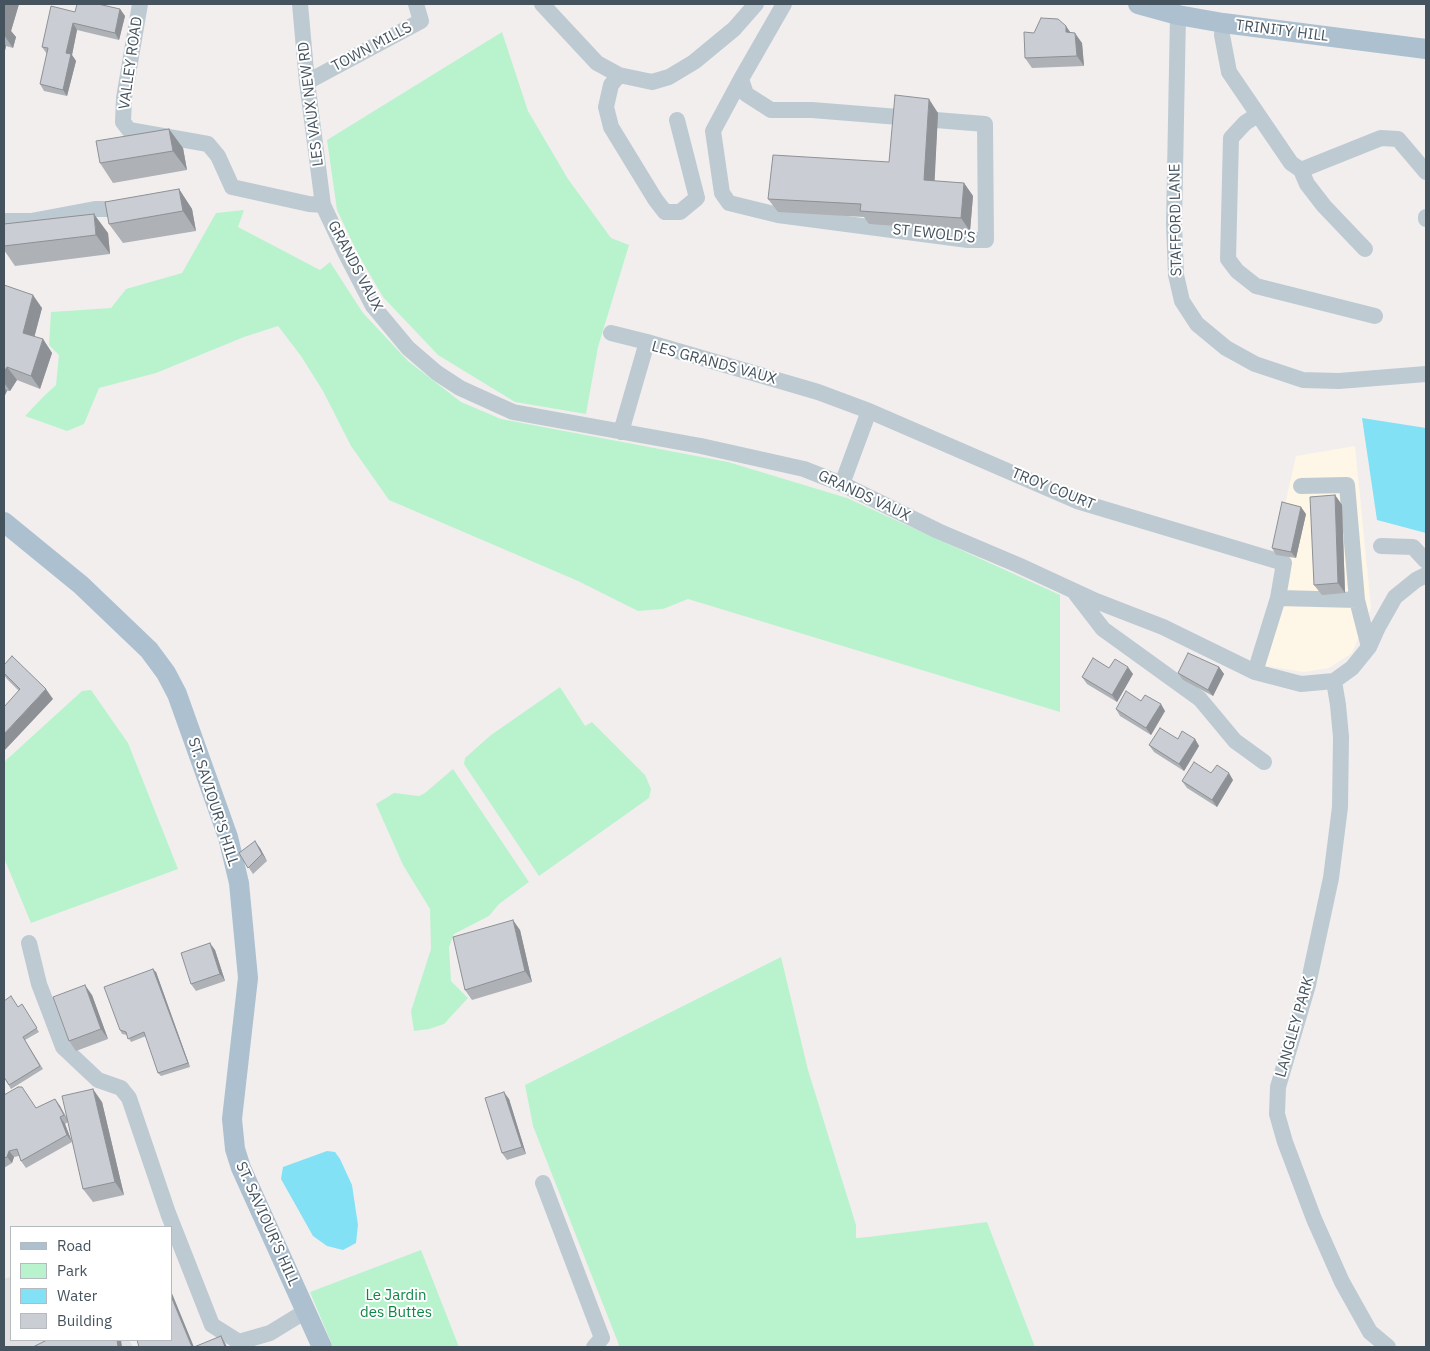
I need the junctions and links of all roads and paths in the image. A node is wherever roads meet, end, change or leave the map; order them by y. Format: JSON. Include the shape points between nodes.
{"nodes":[{"id":1,"x":140,"y":4,"type":"edge"},
{"id":2,"x":300,"y":4,"type":"edge"},
{"id":3,"x":416,"y":4,"type":"edge"},
{"id":4,"x":542,"y":4,"type":"edge"},
{"id":5,"x":756,"y":4,"type":"edge"},
{"id":6,"x":784,"y":4,"type":"edge"},
{"id":7,"x":1138,"y":4,"type":"edge"},
{"id":8,"x":1178,"y":15,"type":"junction"},
{"id":9,"x":1223,"y":23,"type":"junction"},
{"id":10,"x":1426,"y":49,"type":"edge"},
{"id":11,"x":619,"y":76,"type":"junction"},
{"id":12,"x":741,"y":79,"type":"junction"},
{"id":13,"x":307,"y":82,"type":"junction"},
{"id":14,"x":1257,"y":115,"type":"junction"},
{"id":15,"x":677,"y":120,"type":"dead end"},
{"id":16,"x":1302,"y":170,"type":"junction"},
{"id":17,"x":1426,"y":172,"type":"edge"},
{"id":18,"x":323,"y":205,"type":"junction"},
{"id":19,"x":113,"y":208,"type":"edge"},
{"id":20,"x":4,"y":221,"type":"edge"},
{"id":21,"x":1365,"y":249,"type":"dead end"},
{"id":22,"x":1375,"y":316,"type":"dead end"},
{"id":23,"x":611,"y":333,"type":"dead end"},
{"id":24,"x":647,"y":342,"type":"junction"},
{"id":25,"x":1426,"y":374,"type":"edge"},
{"id":26,"x":869,"y":411,"type":"junction"},
{"id":27,"x":621,"y":432,"type":"junction"},
{"id":28,"x":842,"y":484,"type":"junction"},
{"id":29,"x":1301,"y":486,"type":"dead end"},
{"id":30,"x":4,"y":522,"type":"edge"},
{"id":31,"x":1381,"y":546,"type":"dead end"},
{"id":32,"x":1426,"y":561,"type":"edge"},
{"id":33,"x":1426,"y":575,"type":"edge"},
{"id":34,"x":1073,"y":591,"type":"junction"},
{"id":35,"x":1278,"y":598,"type":"junction"},
{"id":36,"x":1357,"y":600,"type":"junction"},
{"id":37,"x":1369,"y":647,"type":"junction"},
{"id":38,"x":1255,"y":672,"type":"junction"},
{"id":39,"x":1334,"y":681,"type":"junction"},
{"id":40,"x":1264,"y":762,"type":"dead end"},
{"id":41,"x":29,"y":943,"type":"dead end"},
{"id":42,"x":544,"y":1183,"type":"dead end"},
{"id":43,"x":306,"y":1311,"type":"junction"},
{"id":44,"x":322,"y":1347,"type":"edge"},
{"id":45,"x":594,"y":1347,"type":"edge"},
{"id":46,"x":1388,"y":1347,"type":"edge"}],
"edges":[{"from":1,"to":18,"type":"street","name":"VALLEY ROAD","via":[[124,98],[123,122],[128,130],[208,144],[218,156],[232,187]]},
{"from":2,"to":13,"type":"street","name":"LES VAUX NEW RD"},
{"from":3,"to":13,"type":"street","name":"TOWN MILLS","via":[[421,21]]},
{"from":4,"to":11,"type":"street","via":[[597,63]]},
{"from":5,"to":11,"type":"street","via":[[734,29],[694,62],[669,77],[652,82]]},
{"from":6,"to":12,"type":"street"},
{"from":7,"to":8,"type":"main road","name":"TRINITY HILL"},
{"from":8,"to":9,"type":"main road","name":"TRINITY HILL"},
{"from":8,"to":25,"type":"street","name":"STAFFORD LANE","via":[[1176,275],[1182,301],[1197,324],[1226,348],[1255,364],[1303,380],[1339,381]]},
{"from":9,"to":10,"type":"main road","name":"TRINITY HILL"},
{"from":9,"to":14,"type":"street","via":[[1222,35],[1230,72]]},
{"from":11,"to":15,"type":"street","via":[[611,85],[606,107],[611,127],[664,212],[680,212],[697,198]]},
{"from":12,"to":12,"type":"street","name":"ST EWOLD'S","via":[[746,94],[771,110],[812,110],[985,124],[986,240],[778,215],[729,203],[722,193],[713,131]]},
{"from":13,"to":18,"type":"street","name":"LES VAUX NEW RD"},
{"from":14,"to":16,"type":"street","via":[[1291,163]]},
{"from":14,"to":22,"type":"street","via":[[1230,138],[1228,259],[1256,286]]},
{"from":16,"to":17,"type":"street","via":[[1381,138],[1398,138]]},
{"from":16,"to":21,"type":"street","via":[[1307,184],[1324,206]]},
{"from":18,"to":27,"type":"street","name":"GRANDS VAUX","via":[[373,306],[408,348],[437,373],[460,388],[513,412]]},
{"from":19,"to":20,"type":"street","via":[[31,221]]},
{"from":23,"to":24,"type":"street"},
{"from":24,"to":26,"type":"street","name":"LES GRANDS VAUX","via":[[818,392]]},
{"from":24,"to":27,"type":"street","name":"LES GRANDS VAUX"},
{"from":26,"to":28,"type":"street"},
{"from":26,"to":35,"type":"street","name":"TROY COURT","via":[[1077,501],[1284,563]]},
{"from":27,"to":28,"type":"street","name":"GRANDS VAUX","via":[[804,469]]},
{"from":28,"to":34,"type":"street","name":"GRANDS VAUX"},
{"from":29,"to":36,"type":"street","via":[[1348,485]]},
{"from":30,"to":43,"type":"main road","name":"ST. SAVIOUR'S HILL","via":[[81,585],[149,650],[177,694],[228,837],[239,883],[248,978],[232,1119],[234,1149]]},
{"from":31,"to":32,"type":"street","via":[[1413,546]]},
{"from":33,"to":37,"type":"street","via":[[1395,598]]},
{"from":34,"to":38,"type":"street","name":"GRANDS VAUX","via":[[1164,627]]},
{"from":34,"to":40,"type":"street","via":[[1103,629],[1200,699],[1235,741]]},
{"from":35,"to":36,"type":"street"},
{"from":35,"to":38,"type":"street"},
{"from":36,"to":37,"type":"street"},
{"from":37,"to":39,"type":"street","via":[[1352,668]]},
{"from":38,"to":39,"type":"street","name":"GRANDS VAUX","via":[[1301,684]]},
{"from":39,"to":46,"type":"street","name":"LANGLEY PARK","via":[[1341,737],[1339,816],[1331,878],[1308,985],[1278,1087],[1277,1114],[1304,1194],[1342,1282],[1370,1332]]},
{"from":41,"to":43,"type":"street","via":[[63,1047],[98,1080],[121,1088],[129,1098],[168,1212],[212,1325],[239,1342],[270,1334]]},
{"from":42,"to":45,"type":"street","via":[[602,1338]]},
{"from":43,"to":44,"type":"main road","name":"ST. SAVIOUR'S HILL"}]}
